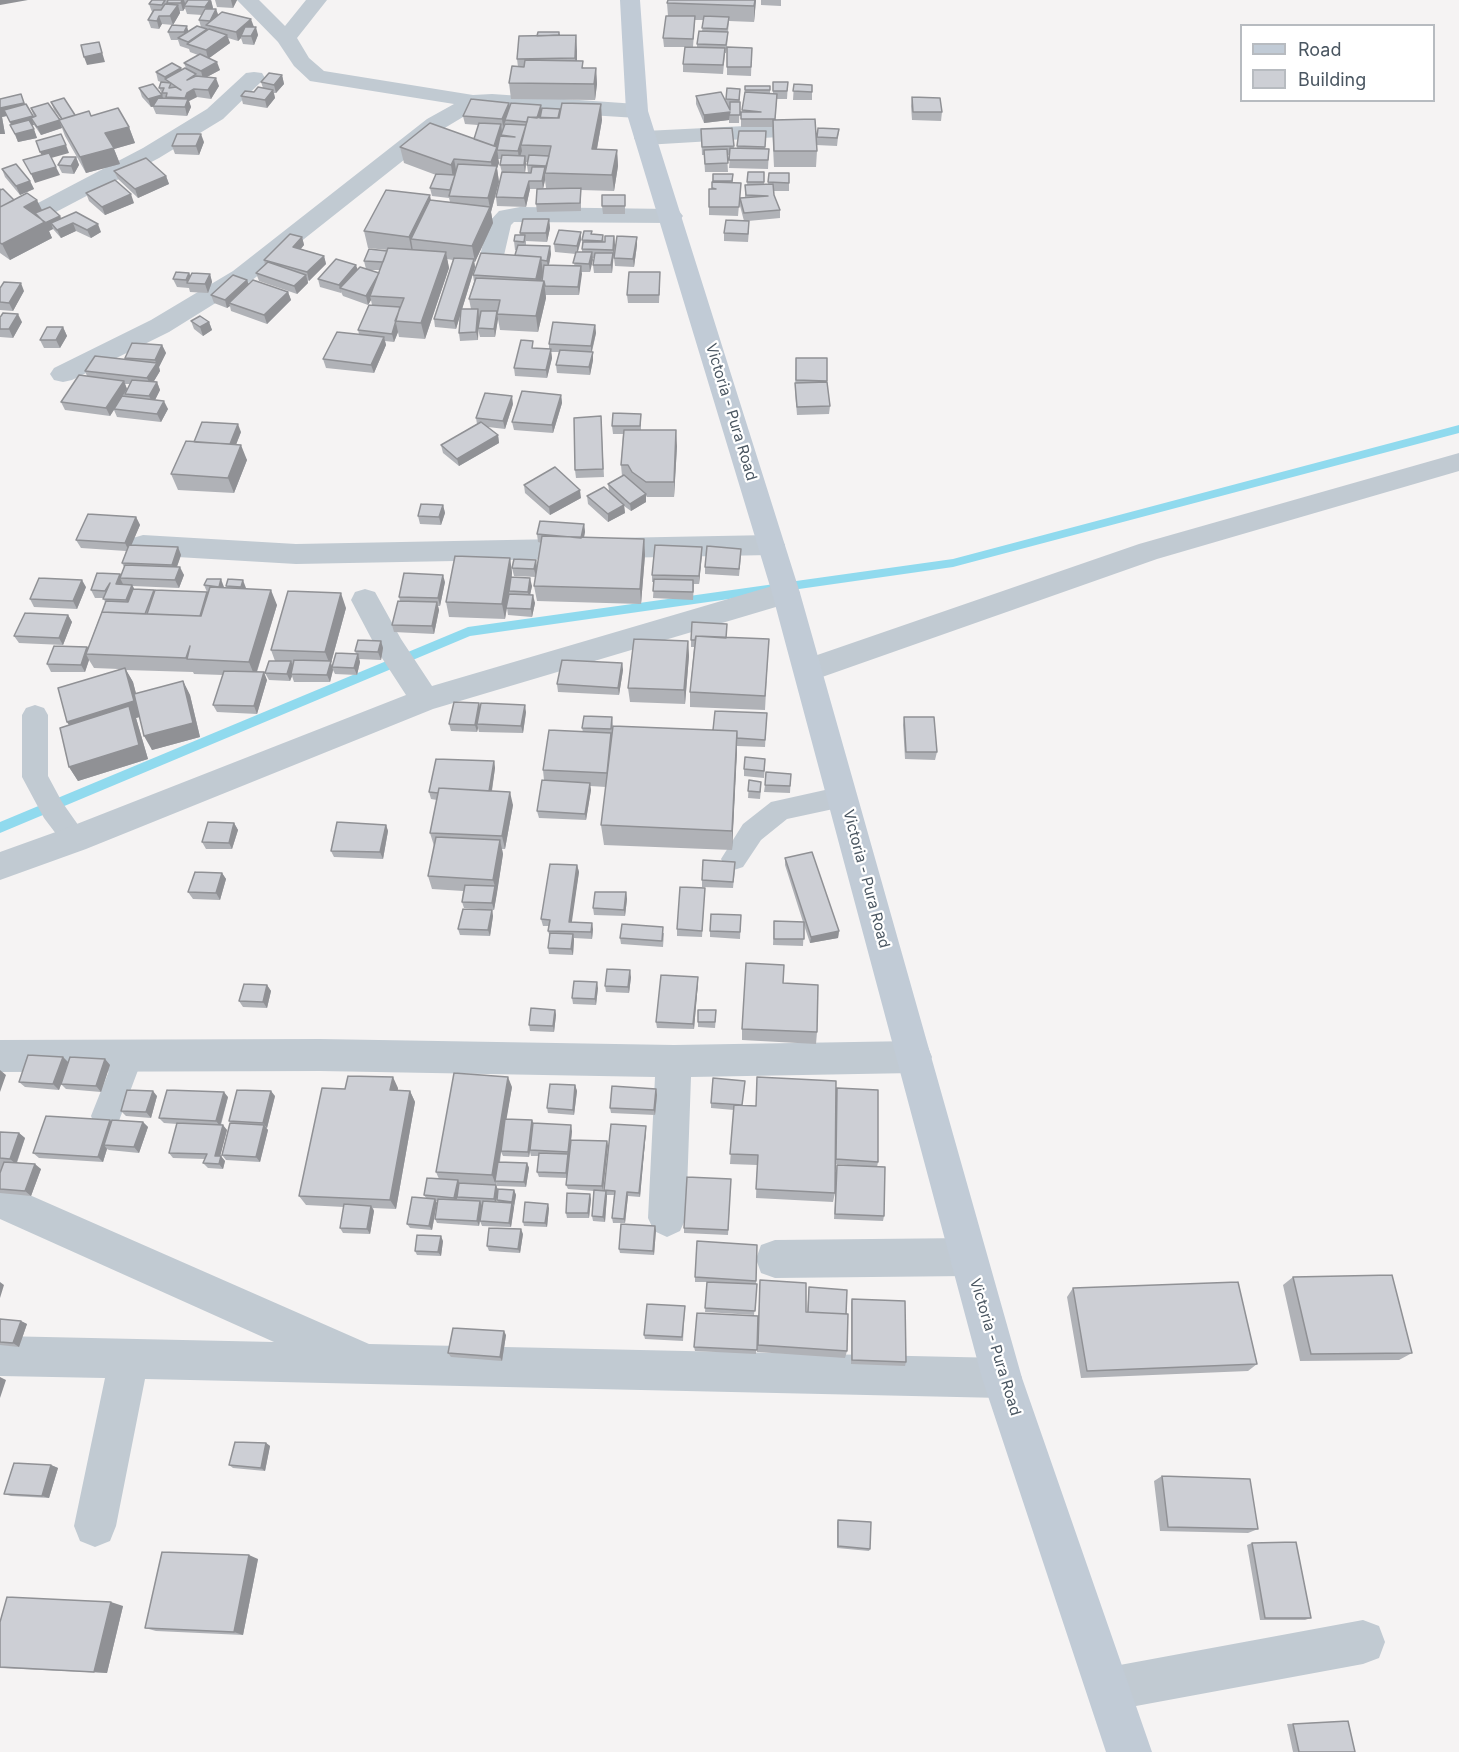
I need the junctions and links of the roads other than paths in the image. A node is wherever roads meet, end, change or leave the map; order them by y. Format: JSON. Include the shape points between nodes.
{"nodes":[{"id":1,"x":247,"y":0,"type":"edge"},
{"id":2,"x":317,"y":0,"type":"edge"},
{"id":3,"x":630,"y":0,"type":"edge"},
{"id":4,"x":286,"y":38,"type":"junction"},
{"id":5,"x":226,"y":76,"type":"dead end"},
{"id":6,"x":318,"y":76,"type":"junction"},
{"id":7,"x":272,"y":77,"type":"junction"},
{"id":8,"x":473,"y":102,"type":"junction"},
{"id":9,"x":637,"y":111,"type":"junction"},
{"id":10,"x":805,"y":130,"type":"edge"},
{"id":11,"x":645,"y":138,"type":"junction"},
{"id":12,"x":46,"y":208,"type":"edge"},
{"id":13,"x":671,"y":216,"type":"junction"},
{"id":14,"x":490,"y":264,"type":"edge"},
{"id":15,"x":63,"y":374,"type":"dead end"},
{"id":16,"x":1459,"y":462,"type":"edge"},
{"id":17,"x":143,"y":544,"type":"edge"},
{"id":18,"x":771,"y":545,"type":"junction"},
{"id":19,"x":786,"y":593,"type":"junction"},
{"id":20,"x":365,"y":600,"type":"dead end"},
{"id":21,"x":808,"y":670,"type":"junction"},
{"id":22,"x":425,"y":700,"type":"junction"},
{"id":23,"x":35,"y":715,"type":"dead end"},
{"id":24,"x":843,"y":797,"type":"junction"},
{"id":25,"x":75,"y":839,"type":"junction"},
{"id":26,"x":734,"y":859,"type":"edge"},
{"id":27,"x":0,"y":866,"type":"edge"},
{"id":28,"x":0,"y":1056,"type":"edge"},
{"id":29,"x":128,"y":1057,"type":"junction"},
{"id":30,"x":914,"y":1057,"type":"junction"},
{"id":31,"x":674,"y":1061,"type":"junction"},
{"id":32,"x":106,"y":1116,"type":"dead end"},
{"id":33,"x":0,"y":1200,"type":"edge"},
{"id":34,"x":667,"y":1218,"type":"dead end"},
{"id":35,"x":968,"y":1257,"type":"junction"},
{"id":36,"x":775,"y":1259,"type":"dead end"},
{"id":37,"x":0,"y":1356,"type":"edge"},
{"id":38,"x":129,"y":1359,"type":"junction"},
{"id":39,"x":368,"y":1364,"type":"junction"},
{"id":40,"x":1002,"y":1378,"type":"junction"},
{"id":41,"x":95,"y":1526,"type":"dead end"},
{"id":42,"x":1363,"y":1642,"type":"dead end"},
{"id":43,"x":1109,"y":1689,"type":"junction"},
{"id":44,"x":1129,"y":1752,"type":"edge"}],
"edges":[{"from":1,"to":4,"type":"street"},
{"from":2,"to":4,"type":"street"},
{"from":3,"to":9,"type":"main road","name":"Victoria - Pura Road"},
{"from":4,"to":6,"type":"street","via":[[301,62]]},
{"from":5,"to":7,"type":"street"},
{"from":6,"to":7,"type":"street"},
{"from":6,"to":8,"type":"street"},
{"from":7,"to":12,"type":"street","via":[[151,153]]},
{"from":8,"to":9,"type":"street","via":[[492,100]]},
{"from":8,"to":15,"type":"street","via":[[435,124],[242,276],[160,326]]},
{"from":9,"to":11,"type":"main road","name":"Victoria - Pura Road"},
{"from":10,"to":11,"type":"street"},
{"from":11,"to":13,"type":"main road","name":"Victoria - Pura Road"},
{"from":13,"to":14,"type":"street","via":[[507,216],[500,223]]},
{"from":13,"to":18,"type":"main road","name":"Victoria - Pura Road"},
{"from":16,"to":21,"type":"street","via":[[1149,551]]},
{"from":17,"to":18,"type":"street","via":[[296,554]]},
{"from":18,"to":19,"type":"main road","name":"Victoria - Pura Road"},
{"from":19,"to":21,"type":"main road","name":"Victoria - Pura Road"},
{"from":19,"to":22,"type":"street"},
{"from":20,"to":22,"type":"street"},
{"from":21,"to":24,"type":"main road","name":"Victoria - Pura Road"},
{"from":22,"to":25,"type":"street"},
{"from":23,"to":25,"type":"lane","via":[[35,777],[52,810]]},
{"from":24,"to":26,"type":"lane","via":[[780,810],[752,832]]},
{"from":24,"to":30,"type":"main road","name":"Victoria - Pura Road"},
{"from":25,"to":27,"type":"street"},
{"from":28,"to":29,"type":"street"},
{"from":29,"to":31,"type":"street","via":[[320,1055]]},
{"from":29,"to":32,"type":"lane"},
{"from":30,"to":31,"type":"street"},
{"from":30,"to":35,"type":"main road","name":"Victoria - Pura Road"},
{"from":31,"to":34,"type":"street"},
{"from":33,"to":39,"type":"street"},
{"from":35,"to":36,"type":"street"},
{"from":35,"to":40,"type":"main road","name":"Victoria - Pura Road"},
{"from":37,"to":38,"type":"street"},
{"from":38,"to":39,"type":"street"},
{"from":38,"to":41,"type":"street"},
{"from":39,"to":40,"type":"street"},
{"from":40,"to":43,"type":"main road","name":"Victoria - Pura Road"},
{"from":42,"to":43,"type":"street"},
{"from":43,"to":44,"type":"main road","name":"Victoria - Pura Road"}]}
